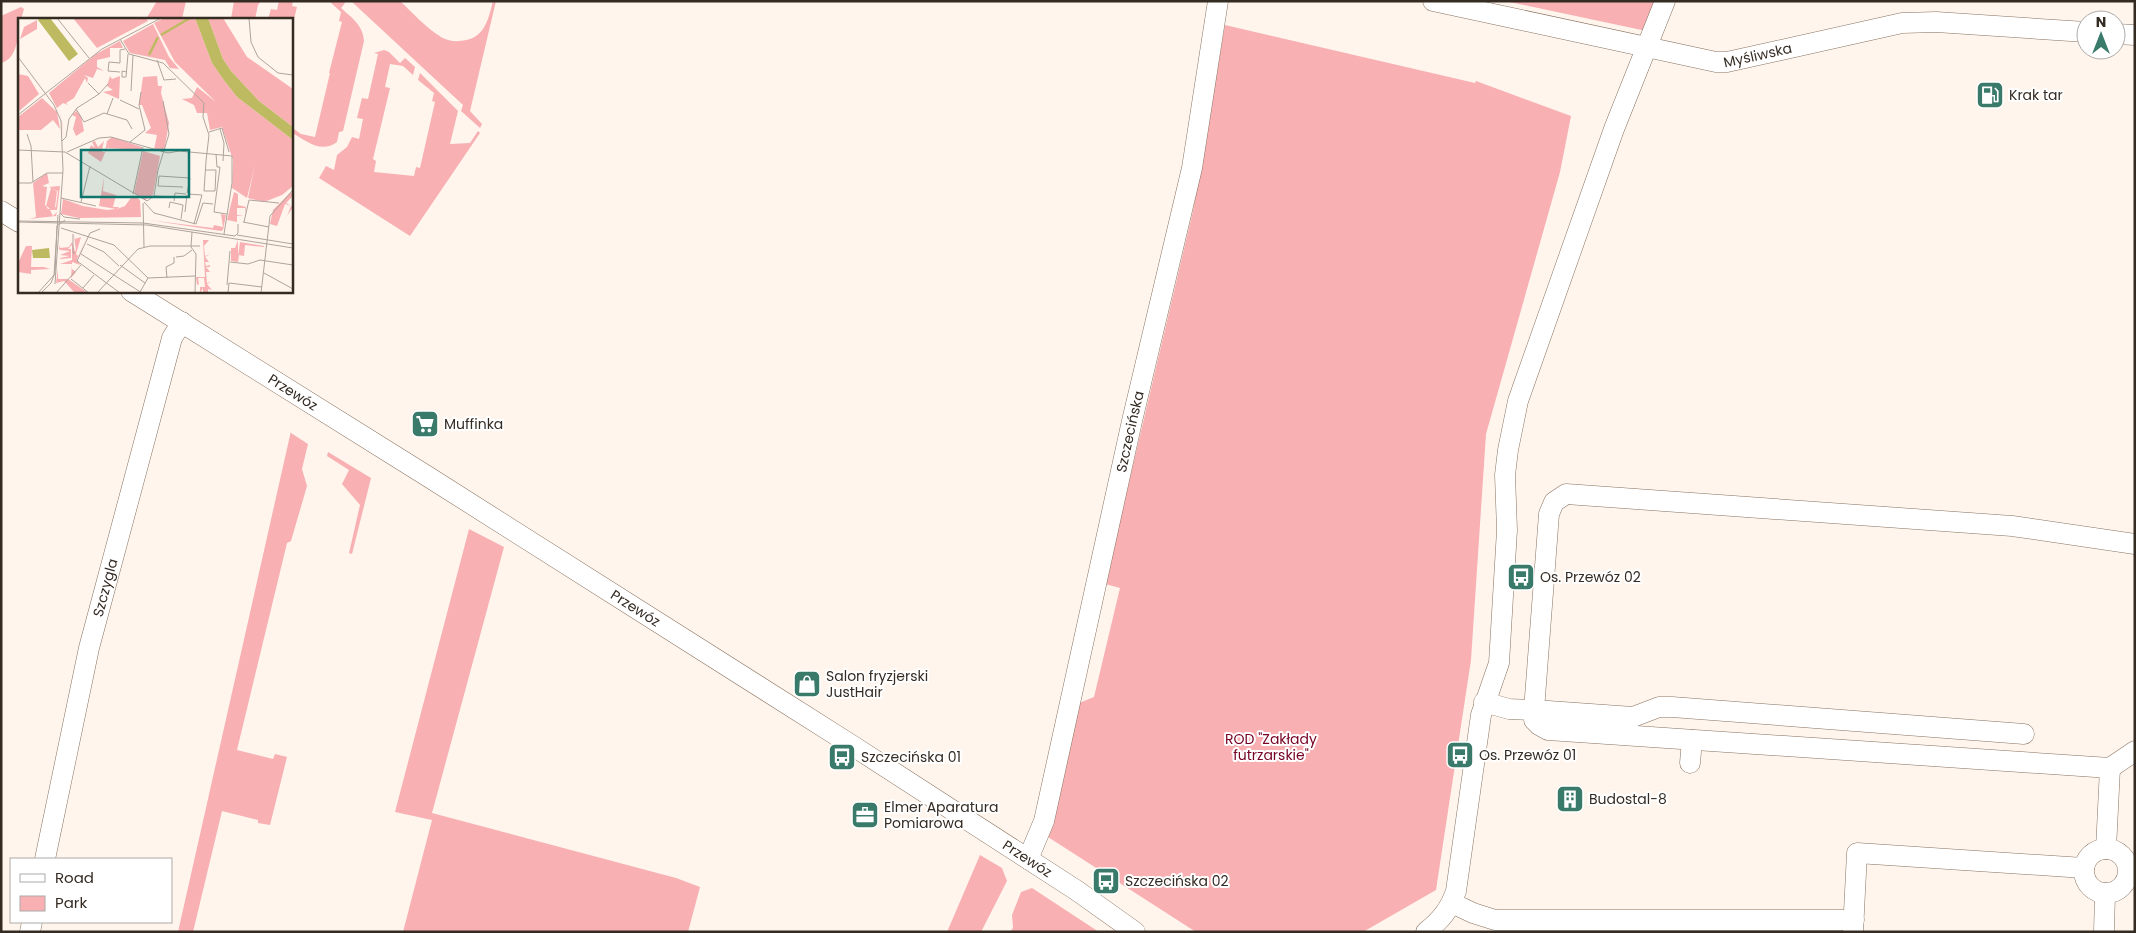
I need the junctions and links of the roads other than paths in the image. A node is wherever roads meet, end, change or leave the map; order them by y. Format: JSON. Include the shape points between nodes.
{"nodes":[{"id":1,"x":1433,"y":1,"type":"edge"},
{"id":2,"x":1665,"y":1,"type":"edge"},
{"id":3,"x":1217,"y":5,"type":"edge"},
{"id":4,"x":2076,"y":31,"type":"edge"},
{"id":5,"x":1646,"y":48,"type":"junction"},
{"id":6,"x":1,"y":211,"type":"edge"},
{"id":7,"x":18,"y":221,"type":"edge"},
{"id":8,"x":133,"y":292,"type":"edge"},
{"id":9,"x":182,"y":322,"type":"junction"},
{"id":10,"x":2135,"y":544,"type":"edge"},
{"id":11,"x":1484,"y":702,"type":"junction"},
{"id":12,"x":1534,"y":710,"type":"junction"},
{"id":13,"x":1925,"y":726,"type":"junction"},
{"id":14,"x":2024,"y":734,"type":"dead end"},
{"id":15,"x":1692,"y":740,"type":"junction"},
{"id":16,"x":2135,"y":751,"type":"edge"},
{"id":17,"x":1922,"y":756,"type":"junction"},
{"id":18,"x":1690,"y":763,"type":"dead end"},
{"id":19,"x":2110,"y":768,"type":"junction"},
{"id":20,"x":2106,"y":849,"type":"junction"},
{"id":21,"x":45,"y":858,"type":"edge"},
{"id":22,"x":1028,"y":860,"type":"junction"},
{"id":23,"x":2084,"y":868,"type":"junction"},
{"id":24,"x":2131,"y":873,"type":"edge"},
{"id":25,"x":2105,"y":893,"type":"junction"},
{"id":26,"x":1452,"y":903,"type":"junction"},
{"id":27,"x":1853,"y":926,"type":"edge"},
{"id":28,"x":1135,"y":932,"type":"edge"},
{"id":29,"x":1426,"y":932,"type":"edge"},
{"id":30,"x":2104,"y":932,"type":"edge"}],
"edges":[{"from":1,"to":5,"type":"street","name":"Myśliwska"},
{"from":2,"to":5,"type":"street"},
{"from":3,"to":22,"type":"street","name":"Szczecińska","via":[[1192,168],[1132,421],[1046,812]]},
{"from":4,"to":5,"type":"street","name":"Myśliwska","via":[[1936,22],[1902,23],[1727,62]]},
{"from":5,"to":11,"type":"street","via":[[1518,401],[1505,475],[1507,530],[1499,663]]},
{"from":6,"to":7,"type":"street"},
{"from":8,"to":9,"type":"street","name":"Przewóz"},
{"from":9,"to":21,"type":"street","name":"Szczygla","via":[[172,338],[101,601]]},
{"from":9,"to":22,"type":"street","name":"Przewóz"},
{"from":10,"to":12,"type":"street","via":[[2012,526],[1566,494],[1554,502],[1548,514]]},
{"from":11,"to":12,"type":"street"},
{"from":11,"to":26,"type":"street"},
{"from":12,"to":13,"type":"street","via":[[1633,717],[1659,707],[1672,707]]},
{"from":12,"to":15,"type":"street","via":[[1534,720],[1548,730]]},
{"from":13,"to":14,"type":"street"},
{"from":13,"to":17,"type":"street"},
{"from":15,"to":17,"type":"street"},
{"from":15,"to":18,"type":"street"},
{"from":16,"to":19,"type":"street"},
{"from":17,"to":19,"type":"street"},
{"from":19,"to":20,"type":"street"},
{"from":20,"to":23,"type":"street","via":[[2090,856]]},
{"from":20,"to":24,"type":"street","via":[[2122,856]]},
{"from":22,"to":28,"type":"street","name":"Przewóz"},
{"from":23,"to":25,"type":"street","via":[[2084,877],[2089,885]]},
{"from":23,"to":27,"type":"street","via":[[1857,853]]},
{"from":24,"to":25,"type":"street","via":[[2119,889]]},
{"from":25,"to":30,"type":"street"},
{"from":26,"to":27,"type":"street","via":[[1472,914],[1494,920],[1559,914]]},
{"from":26,"to":29,"type":"street","via":[[1440,921]]}]}
